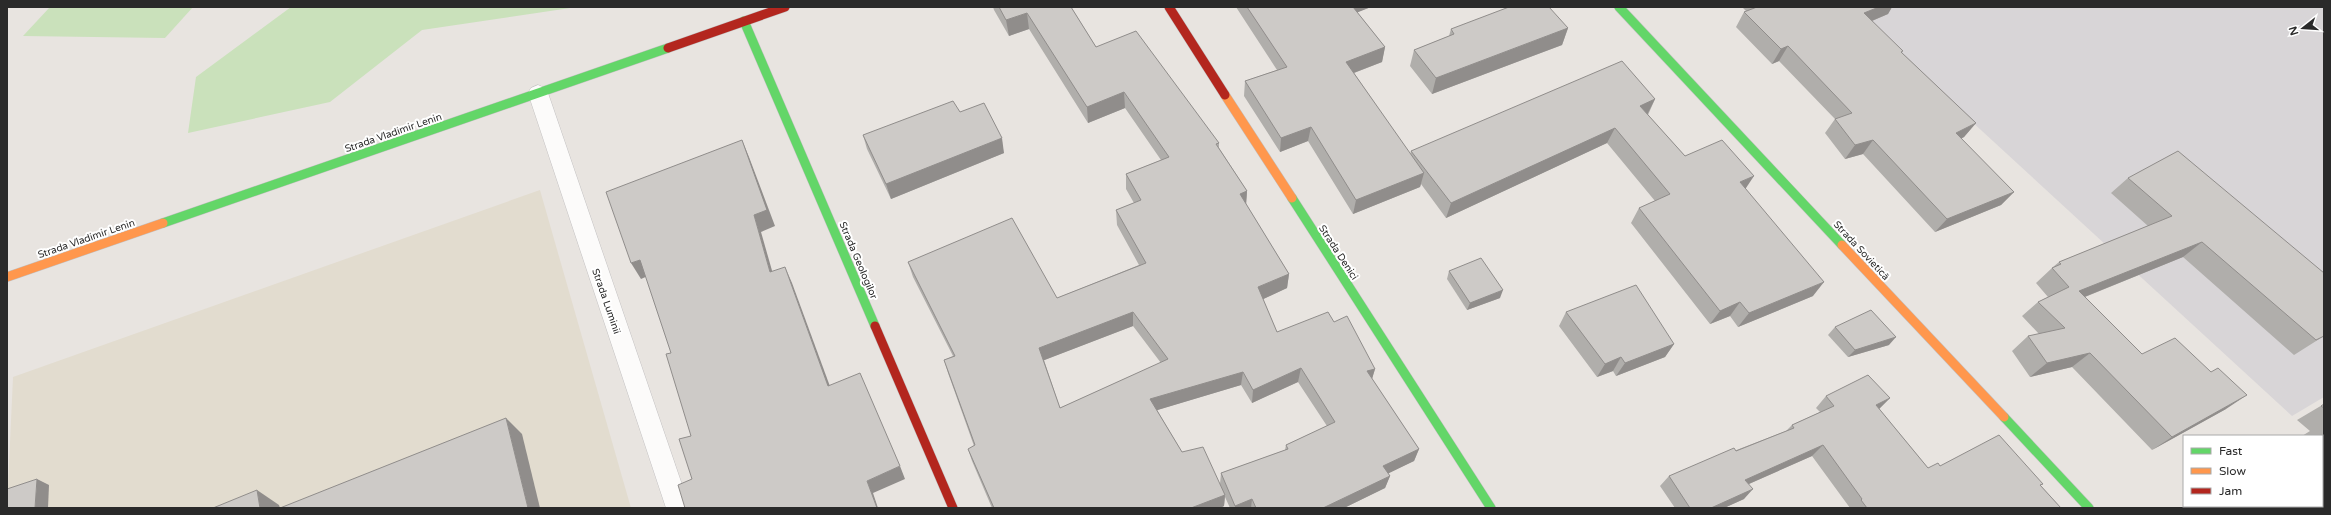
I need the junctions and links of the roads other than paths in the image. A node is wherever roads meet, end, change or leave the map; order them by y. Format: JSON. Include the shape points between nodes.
{"nodes":[{"id":1,"x":785,"y":7,"type":"edge"},
{"id":2,"x":1169,"y":7,"type":"edge"},
{"id":3,"x":1619,"y":7,"type":"edge"},
{"id":4,"x":744,"y":21,"type":"junction"},
{"id":5,"x":538,"y":93,"type":"junction"},
{"id":6,"x":7,"y":277,"type":"edge"},
{"id":7,"x":678,"y":508,"type":"edge"},
{"id":8,"x":953,"y":508,"type":"edge"},
{"id":9,"x":1491,"y":508,"type":"edge"},
{"id":10,"x":2089,"y":508,"type":"edge"}],
"edges":[{"from":1,"to":4,"type":"street","name":"Strada Vladimir Lenin"},
{"from":2,"to":9,"type":"street","name":"Strada Denici"},
{"from":3,"to":10,"type":"street","name":"Strada Sovietică"},
{"from":4,"to":5,"type":"street","name":"Strada Vladimir Lenin"},
{"from":4,"to":8,"type":"street","name":"Strada Geologilor"},
{"from":5,"to":6,"type":"street","name":"Strada Vladimir Lenin"},
{"from":5,"to":7,"type":"street","name":"Strada Luminii"}]}
